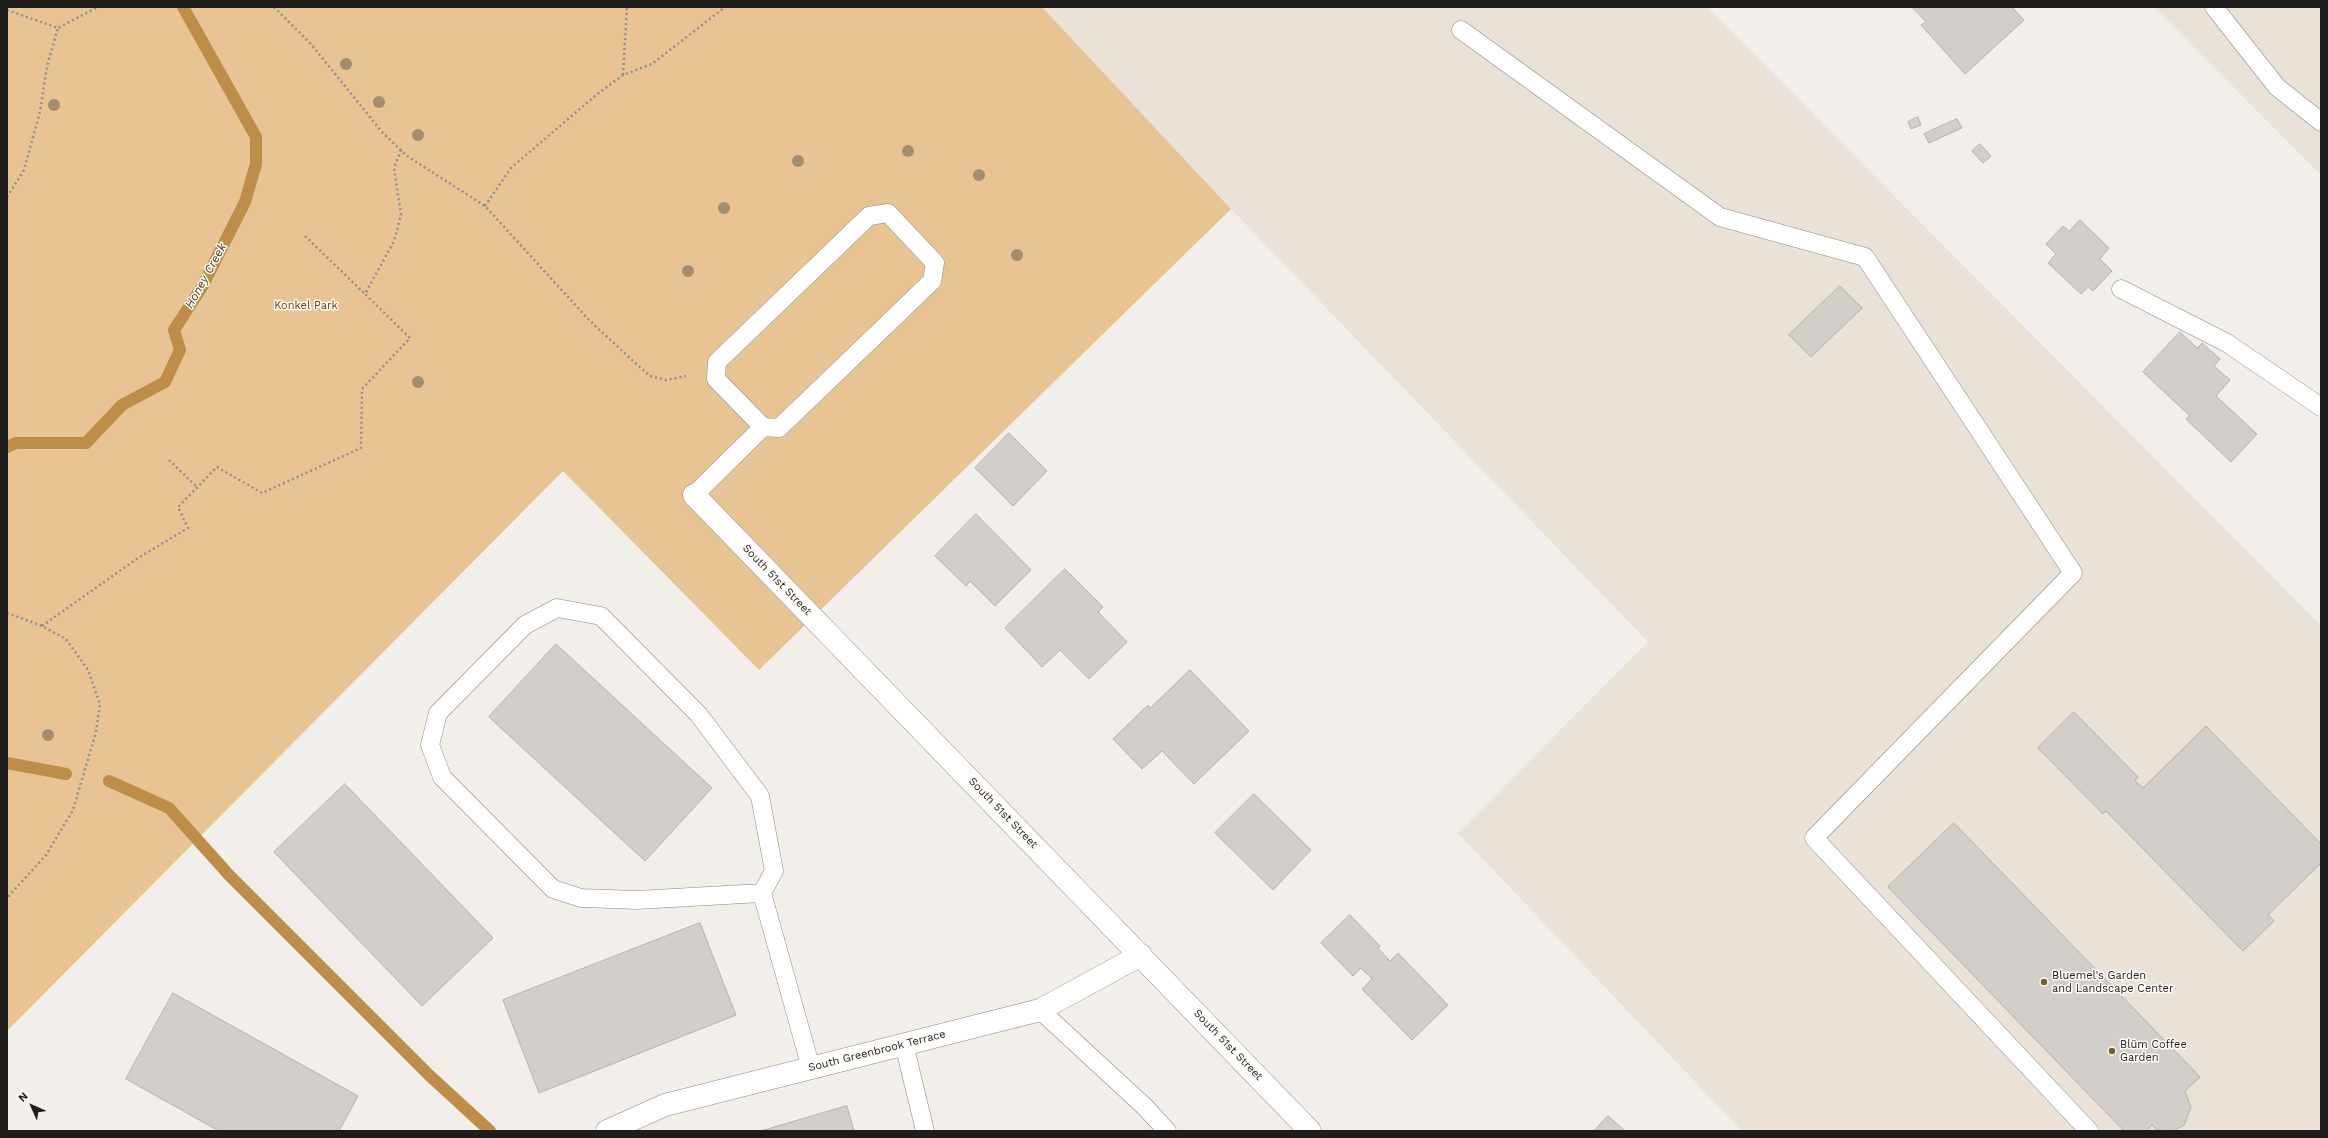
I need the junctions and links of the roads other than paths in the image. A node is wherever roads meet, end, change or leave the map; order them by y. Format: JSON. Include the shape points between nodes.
{"nodes":[{"id":1,"x":2214,"y":7,"type":"edge"},
{"id":2,"x":1460,"y":30,"type":"dead end"},
{"id":3,"x":2321,"y":122,"type":"edge"},
{"id":4,"x":2121,"y":289,"type":"dead end"},
{"id":5,"x":2321,"y":407,"type":"edge"},
{"id":6,"x":763,"y":427,"type":"junction"},
{"id":7,"x":694,"y":496,"type":"joint"},
{"id":8,"x":762,"y":892,"type":"junction"},
{"id":9,"x":1141,"y":955,"type":"junction"},
{"id":10,"x":1040,"y":1010,"type":"junction"},
{"id":11,"x":904,"y":1044,"type":"junction"},
{"id":12,"x":811,"y":1068,"type":"junction"},
{"id":13,"x":607,"y":1131,"type":"edge"},
{"id":14,"x":925,"y":1131,"type":"edge"},
{"id":15,"x":1167,"y":1131,"type":"edge"},
{"id":16,"x":1310,"y":1131,"type":"edge"},
{"id":17,"x":2090,"y":1131,"type":"edge"}],
"edges":[{"from":1,"to":3,"type":"lane","via":[[2277,87]]},
{"from":2,"to":17,"type":"lane","via":[[1720,217],[1865,257],[2073,573],[1814,838]]},
{"from":4,"to":5,"type":"lane","via":[[2227,343]]},
{"from":6,"to":6,"type":"lane","via":[[779,428],[932,281],[935,263],[888,213],[869,216],[717,362],[716,379]]},
{"from":6,"to":7,"type":"lane"},
{"from":7,"to":9,"type":"street","name":"South 51st Street"},
{"from":8,"to":8,"type":"lane","via":[[774,871],[760,796],[700,714],[601,616],[557,608],[526,625],[438,713],[430,745],[442,777],[553,889],[581,898],[637,900]]},
{"from":8,"to":12,"type":"lane"},
{"from":9,"to":10,"type":"street","name":"South Greenbrook Terrace"},
{"from":9,"to":16,"type":"street","name":"South 51st Street"},
{"from":10,"to":11,"type":"street","name":"South Greenbrook Terrace"},
{"from":10,"to":15,"type":"lane","via":[[1145,1107]]},
{"from":11,"to":12,"type":"street","name":"South Greenbrook Terrace"},
{"from":11,"to":14,"type":"lane"},
{"from":12,"to":13,"type":"street","name":"South Greenbrook Terrace","via":[[665,1104]]}]}
